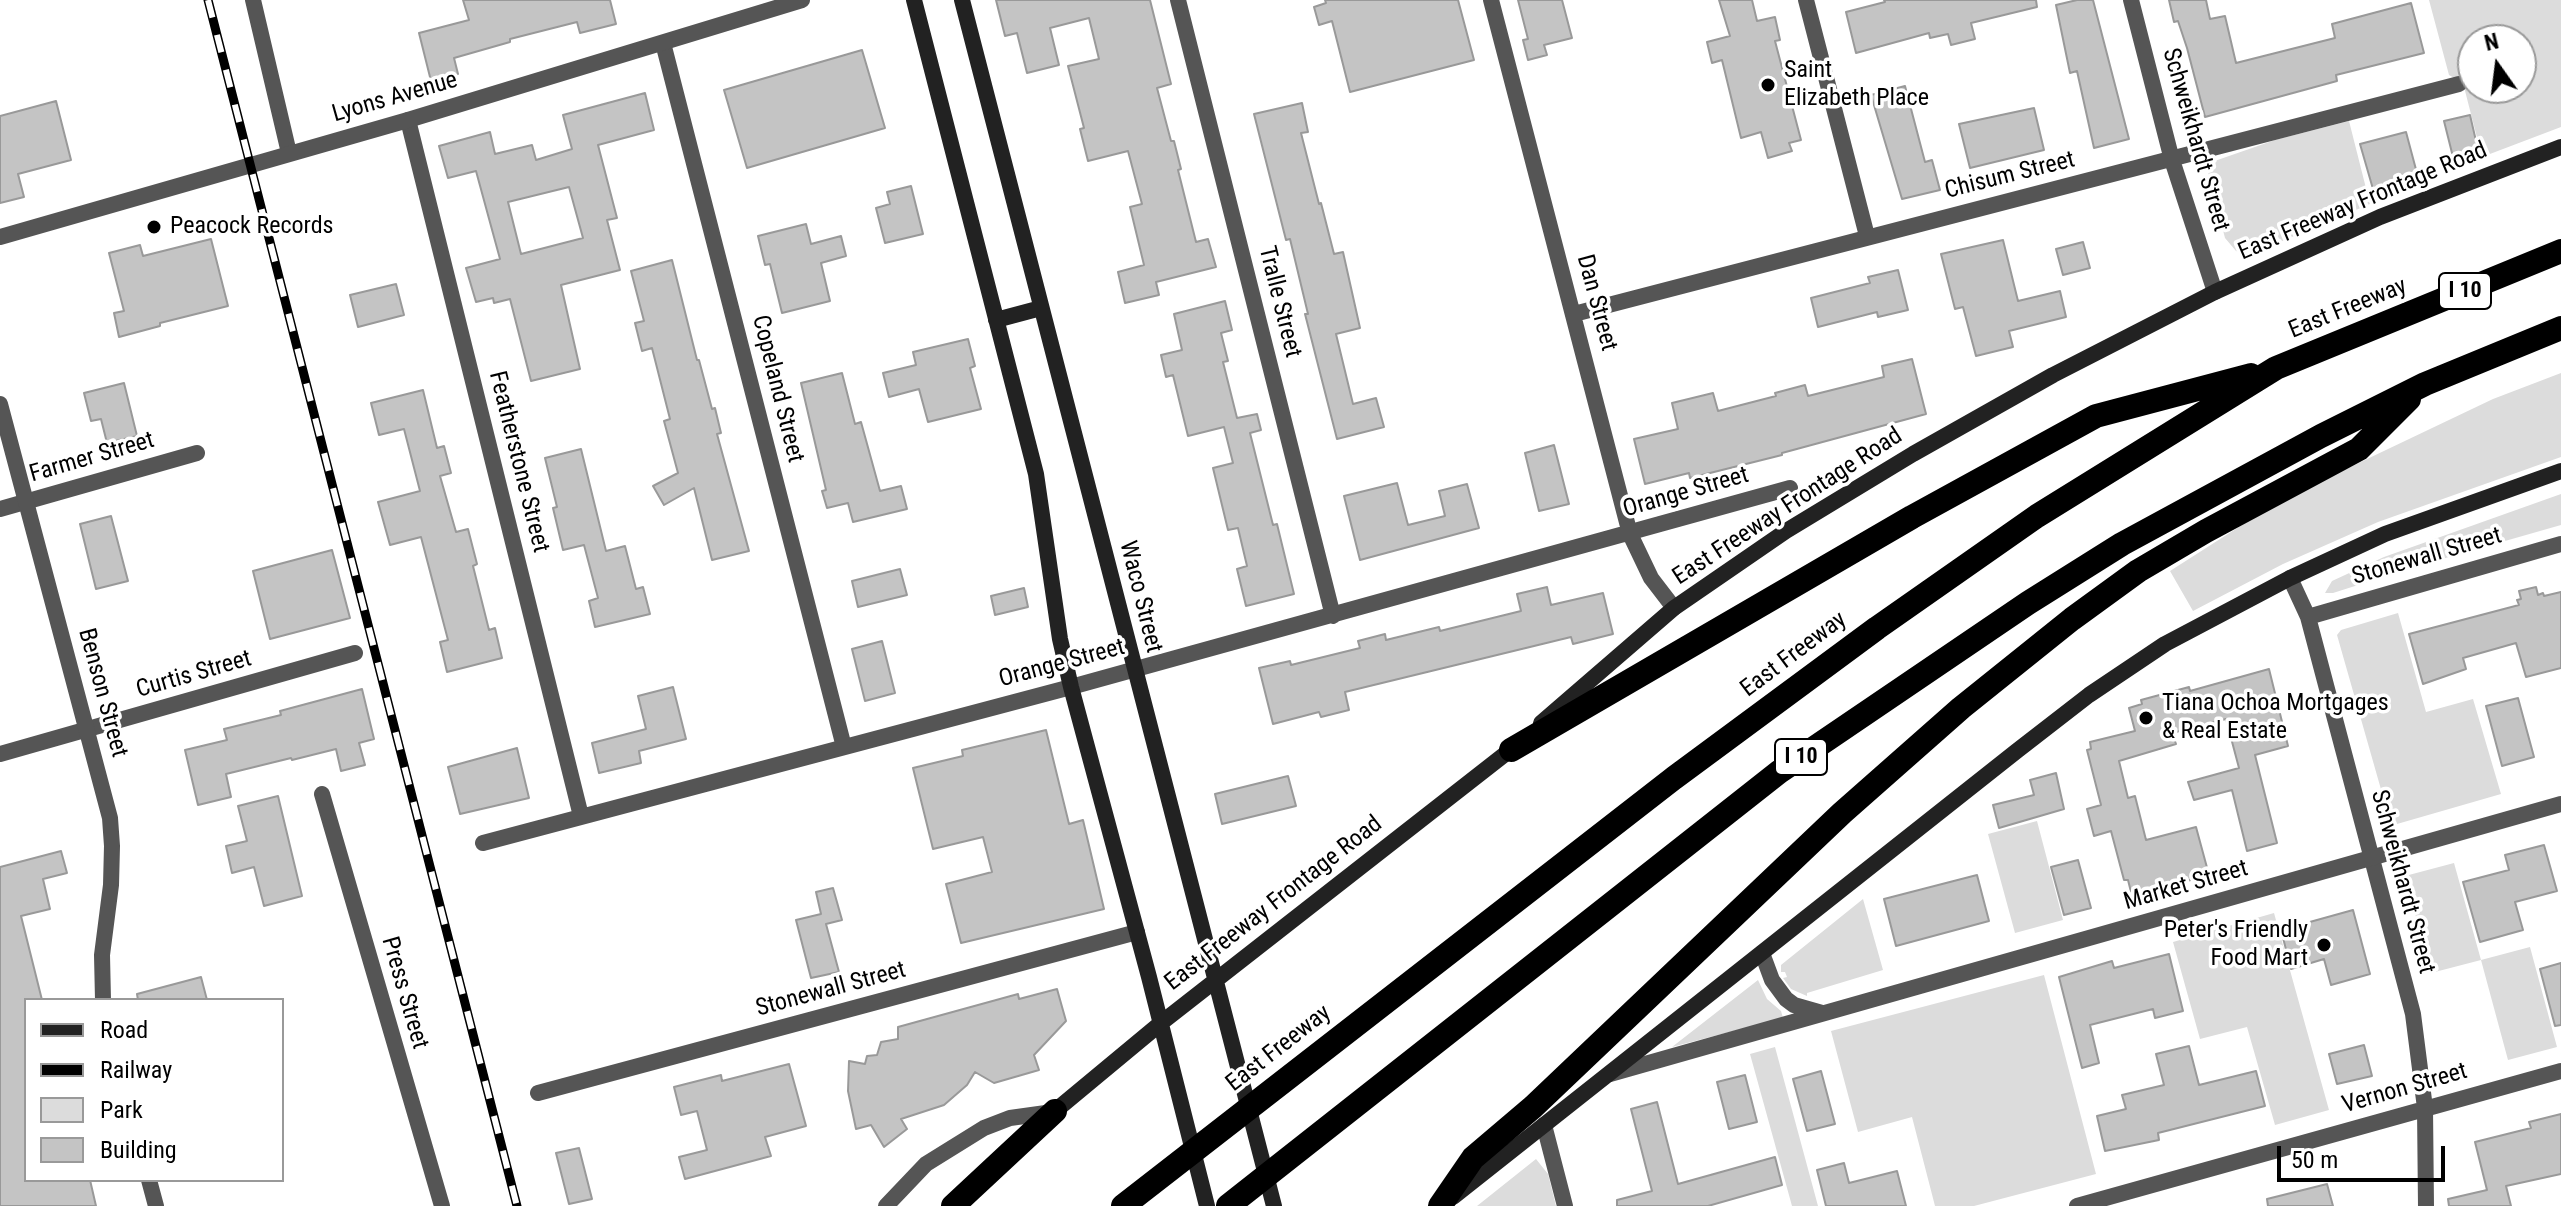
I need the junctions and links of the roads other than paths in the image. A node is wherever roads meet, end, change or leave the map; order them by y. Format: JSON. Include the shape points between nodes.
{"nodes":[{"id":1,"x":253,"y":0,"type":"edge"},
{"id":2,"x":802,"y":0,"type":"edge"},
{"id":3,"x":914,"y":0,"type":"edge"},
{"id":4,"x":962,"y":0,"type":"edge"},
{"id":5,"x":1178,"y":0,"type":"edge"},
{"id":6,"x":1491,"y":0,"type":"edge"},
{"id":7,"x":1806,"y":0,"type":"edge"},
{"id":8,"x":2131,"y":0,"type":"edge"},
{"id":9,"x":663,"y":43,"type":"junction"},
{"id":10,"x":2457,"y":85,"type":"edge"},
{"id":11,"x":408,"y":120,"type":"junction"},
{"id":12,"x":2561,"y":147,"type":"edge"},
{"id":13,"x":289,"y":153,"type":"junction"},
{"id":14,"x":2172,"y":160,"type":"junction"},
{"id":15,"x":1867,"y":236,"type":"junction"},
{"id":16,"x":0,"y":237,"type":"edge"},
{"id":17,"x":2561,"y":251,"type":"edge"},
{"id":18,"x":2215,"y":292,"type":"junction"},
{"id":19,"x":1041,"y":308,"type":"junction"},
{"id":20,"x":1574,"y":314,"type":"junction"},
{"id":21,"x":996,"y":320,"type":"junction"},
{"id":22,"x":2561,"y":328,"type":"edge"},
{"id":23,"x":2276,"y":368,"type":"junction"},
{"id":24,"x":2425,"y":384,"type":"junction"},
{"id":25,"x":0,"y":404,"type":"edge"},
{"id":26,"x":197,"y":453,"type":"dead end"},
{"id":27,"x":2561,"y":471,"type":"edge"},
{"id":28,"x":1790,"y":488,"type":"dead end"},
{"id":29,"x":26,"y":501,"type":"junction"},
{"id":30,"x":0,"y":509,"type":"edge"},
{"id":31,"x":1630,"y":534,"type":"junction"},
{"id":32,"x":2561,"y":544,"type":"edge"},
{"id":33,"x":2290,"y":578,"type":"junction"},
{"id":34,"x":1674,"y":608,"type":"junction"},
{"id":35,"x":1333,"y":616,"type":"junction"},
{"id":36,"x":2308,"y":617,"type":"junction"},
{"id":37,"x":355,"y":653,"type":"dead end"},
{"id":38,"x":1134,"y":669,"type":"junction"},
{"id":39,"x":1071,"y":687,"type":"junction"},
{"id":40,"x":87,"y":730,"type":"junction"},
{"id":41,"x":844,"y":747,"type":"junction"},
{"id":42,"x":1511,"y":750,"type":"junction"},
{"id":43,"x":0,"y":754,"type":"edge"},
{"id":44,"x":322,"y":794,"type":"dead end"},
{"id":45,"x":2561,"y":804,"type":"edge"},
{"id":46,"x":581,"y":816,"type":"junction"},
{"id":47,"x":483,"y":843,"type":"dead end"},
{"id":48,"x":2371,"y":858,"type":"junction"},
{"id":49,"x":1137,"y":932,"type":"junction"},
{"id":50,"x":1762,"y":953,"type":"junction"},
{"id":51,"x":1216,"y":980,"type":"junction"},
{"id":52,"x":103,"y":998,"type":"edge"},
{"id":53,"x":1824,"y":1013,"type":"junction"},
{"id":54,"x":1161,"y":1023,"type":"junction"},
{"id":55,"x":2561,"y":1071,"type":"edge"},
{"id":56,"x":1610,"y":1074,"type":"junction"},
{"id":57,"x":538,"y":1093,"type":"dead end"},
{"id":58,"x":2425,"y":1108,"type":"junction"},
{"id":59,"x":1055,"y":1111,"type":"junction"},
{"id":60,"x":1544,"y":1125,"type":"junction"},
{"id":61,"x":150,"y":1182,"type":"edge"},
{"id":62,"x":156,"y":1206,"type":"edge"},
{"id":63,"x":442,"y":1206,"type":"edge"},
{"id":64,"x":886,"y":1206,"type":"edge"},
{"id":65,"x":953,"y":1206,"type":"edge"},
{"id":66,"x":1123,"y":1206,"type":"edge"},
{"id":67,"x":1207,"y":1206,"type":"edge"},
{"id":68,"x":1228,"y":1206,"type":"edge"},
{"id":69,"x":1274,"y":1206,"type":"edge"},
{"id":70,"x":1441,"y":1206,"type":"edge"},
{"id":71,"x":1565,"y":1206,"type":"edge"},
{"id":72,"x":2077,"y":1206,"type":"edge"},
{"id":73,"x":2426,"y":1206,"type":"edge"}],
"edges":[{"from":1,"to":13,"type":"street"},
{"from":2,"to":9,"type":"street","name":"Lyons Avenue"},
{"from":3,"to":21,"type":"main road"},
{"from":4,"to":19,"type":"main road","name":"Waco Street"},
{"from":5,"to":35,"type":"street","name":"Tralle Street"},
{"from":6,"to":20,"type":"street","name":"Dan Street"},
{"from":7,"to":15,"type":"street"},
{"from":8,"to":14,"type":"street","name":"Schweikhardt Street"},
{"from":9,"to":11,"type":"street","name":"Lyons Avenue"},
{"from":9,"to":41,"type":"street","name":"Copeland Street"},
{"from":10,"to":14,"type":"street","name":"Chisum Street"},
{"from":11,"to":13,"type":"street","name":"Lyons Avenue"},
{"from":11,"to":46,"type":"street","name":"Featherstone Street"},
{"from":12,"to":18,"type":"main road","name":"East Freeway Frontage Road","via":[[2380,217]]},
{"from":13,"to":16,"type":"street","name":"Lyons Avenue"},
{"from":14,"to":15,"type":"street","name":"Chisum Street"},
{"from":14,"to":18,"type":"street","name":"Schweikhardt Street"},
{"from":15,"to":20,"type":"street","name":"Chisum Street"},
{"from":17,"to":23,"type":"highway","name":"East Freeway","number":"I 10"},
{"from":18,"to":34,"type":"main road","name":"East Freeway Frontage Road","via":[[1913,454],[1786,531]]},
{"from":19,"to":21,"type":"main road"},
{"from":19,"to":38,"type":"main road","name":"Waco Street"},
{"from":20,"to":31,"type":"street","name":"Dan Street"},
{"from":21,"to":39,"type":"main road","via":[[1036,474]]},
{"from":22,"to":24,"type":"highway","number":"I 10"},
{"from":23,"to":42,"type":"highway","via":[[2096,416]]},
{"from":23,"to":66,"type":"highway","name":"East Freeway","number":"I 10","via":[[2037,516],[1877,628],[1674,778]]},
{"from":24,"to":68,"type":"highway","number":"I 10","via":[[2122,544],[1779,772]]},
{"from":24,"to":70,"type":"highway","via":[[2359,449],[2138,571],[1961,708],[1473,1158]]},
{"from":25,"to":29,"type":"street","name":"Benson Street"},
{"from":26,"to":29,"type":"street","name":"Farmer Street"},
{"from":27,"to":33,"type":"main road","via":[[2385,534]]},
{"from":28,"to":31,"type":"street","name":"Orange Street"},
{"from":29,"to":30,"type":"street","name":"Farmer Street"},
{"from":29,"to":40,"type":"street","name":"Benson Street"},
{"from":31,"to":34,"type":"street","name":"Dan Street","via":[[1651,578]]},
{"from":31,"to":35,"type":"street","name":"Orange Street"},
{"from":32,"to":36,"type":"street","name":"Stonewall Street"},
{"from":33,"to":36,"type":"street","name":"Schweikhardt Street"},
{"from":33,"to":50,"type":"main road","via":[[2165,644],[2089,695]]},
{"from":34,"to":42,"type":"main road","name":"East Freeway Frontage Road"},
{"from":35,"to":38,"type":"street","name":"Orange Street"},
{"from":36,"to":48,"type":"street","name":"Schweikhardt Street"},
{"from":37,"to":40,"type":"street","name":"Curtis Street"},
{"from":38,"to":39,"type":"street","name":"Orange Street"},
{"from":38,"to":51,"type":"main road","name":"Waco Street"},
{"from":39,"to":41,"type":"street","name":"Orange Street"},
{"from":39,"to":49,"type":"main road"},
{"from":40,"to":43,"type":"street","name":"Curtis Street"},
{"from":40,"to":52,"type":"street","name":"Benson Street","via":[[112,846]]},
{"from":41,"to":46,"type":"street","name":"Orange Street"},
{"from":42,"to":51,"type":"main road","name":"East Freeway Frontage Road"},
{"from":44,"to":63,"type":"street","name":"Press Street"},
{"from":45,"to":48,"type":"street","name":"Market Street"},
{"from":46,"to":47,"type":"street","name":"Orange Street"},
{"from":48,"to":53,"type":"street","name":"Market Street"},
{"from":48,"to":58,"type":"street","name":"Schweikhardt Street","via":[[2413,1014]]},
{"from":49,"to":54,"type":"main road"},
{"from":49,"to":57,"type":"street","name":"Stonewall Street"},
{"from":50,"to":53,"type":"street","via":[[1786,999]]},
{"from":50,"to":56,"type":"main road"},
{"from":51,"to":54,"type":"main road","name":"East Freeway Frontage Road"},
{"from":51,"to":69,"type":"main road","name":"Waco Street"},
{"from":53,"to":56,"type":"street","name":"Market Street"},
{"from":54,"to":59,"type":"main road","name":"East Freeway Frontage Road"},
{"from":54,"to":67,"type":"main road"},
{"from":55,"to":58,"type":"street","name":"Vernon Street"},
{"from":56,"to":60,"type":"main road"},
{"from":58,"to":72,"type":"street","name":"Vernon Street"},
{"from":58,"to":73,"type":"street","name":"Schweikhardt Street"},
{"from":59,"to":64,"type":"street","via":[[984,1128],[926,1164]]},
{"from":59,"to":65,"type":"highway"},
{"from":60,"to":70,"type":"main road"},
{"from":60,"to":71,"type":"street"},
{"from":61,"to":62,"type":"street"}]}
